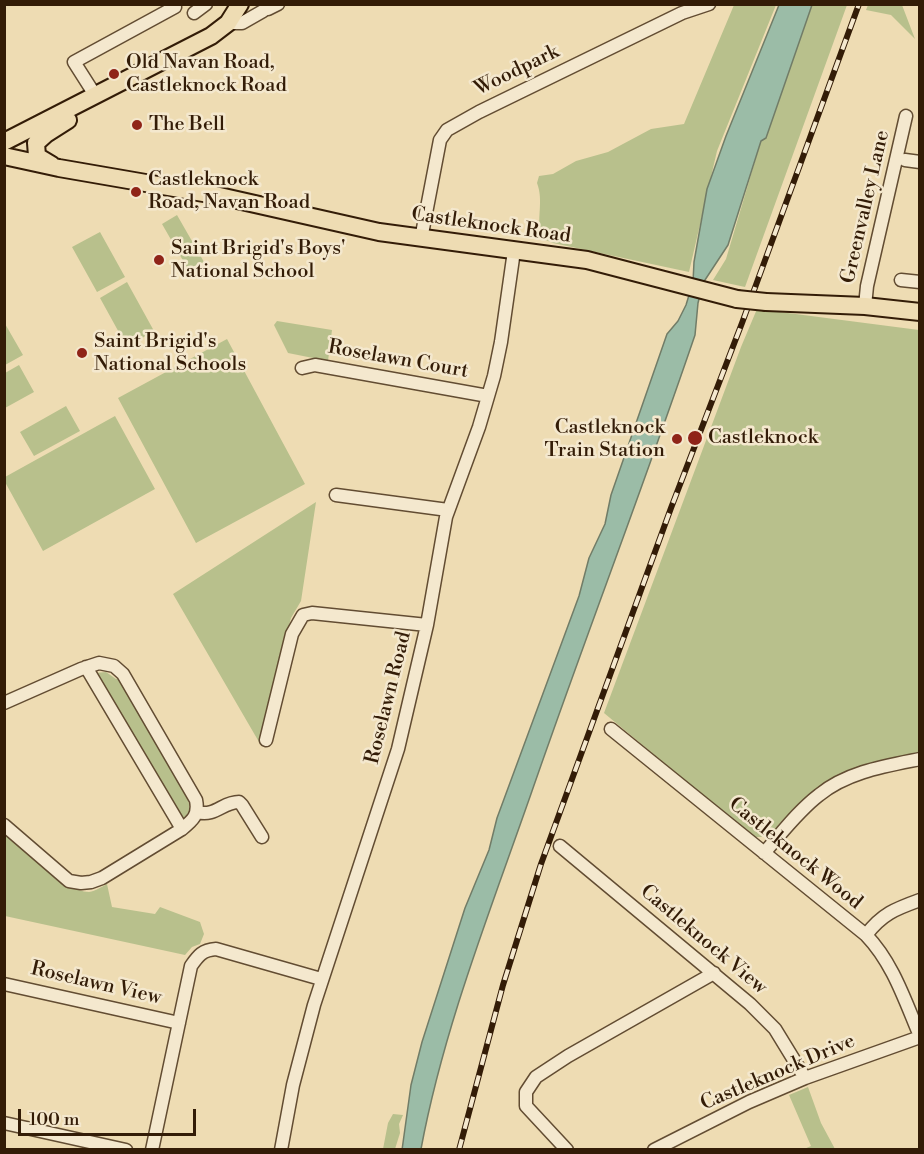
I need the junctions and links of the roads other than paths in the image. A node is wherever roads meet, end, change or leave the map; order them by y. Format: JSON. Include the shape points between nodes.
{"nodes":[{"id":1,"x":206,"y":4,"type":"edge"},
{"id":2,"x":240,"y":4,"type":"edge"},
{"id":3,"x":709,"y":4,"type":"edge"},
{"id":4,"x":175,"y":7,"type":"dead end"},
{"id":5,"x":270,"y":8,"type":"edge"},
{"id":6,"x":194,"y":13,"type":"dead end"},
{"id":7,"x":228,"y":23,"type":"junction"},
{"id":8,"x":95,"y":94,"type":"junction"},
{"id":9,"x":906,"y":116,"type":"dead end"},
{"id":10,"x":4,"y":142,"type":"edge"},
{"id":11,"x":4,"y":156,"type":"edge"},
{"id":12,"x":905,"y":160,"type":"dead end"},
{"id":13,"x":920,"y":162,"type":"edge"},
{"id":14,"x":58,"y":168,"type":"junction"},
{"id":15,"x":421,"y":239,"type":"junction"},
{"id":16,"x":514,"y":251,"type":"junction"},
{"id":17,"x":901,"y":280,"type":"dead end"},
{"id":18,"x":920,"y":282,"type":"edge"},
{"id":19,"x":865,"y":306,"type":"junction"},
{"id":20,"x":920,"y":312,"type":"edge"},
{"id":21,"x":302,"y":368,"type":"dead end"},
{"id":22,"x":488,"y":396,"type":"junction"},
{"id":23,"x":336,"y":495,"type":"dead end"},
{"id":24,"x":448,"y":510,"type":"junction"},
{"id":25,"x":427,"y":626,"type":"junction"},
{"id":26,"x":86,"y":667,"type":"junction"},
{"id":27,"x":4,"y":703,"type":"edge"},
{"id":28,"x":611,"y":729,"type":"dead end"},
{"id":29,"x":266,"y":740,"type":"dead end"},
{"id":30,"x":920,"y":759,"type":"edge"},
{"id":31,"x":197,"y":812,"type":"junction"},
{"id":32,"x":4,"y":825,"type":"edge"},
{"id":33,"x":182,"y":829,"type":"junction"},
{"id":34,"x":262,"y":837,"type":"dead end"},
{"id":35,"x":560,"y":846,"type":"dead end"},
{"id":36,"x":764,"y":853,"type":"junction"},
{"id":37,"x":920,"y":900,"type":"edge"},
{"id":38,"x":866,"y":935,"type":"junction"},
{"id":39,"x":714,"y":973,"type":"junction"},
{"id":40,"x":321,"y":979,"type":"junction"},
{"id":41,"x":4,"y":984,"type":"edge"},
{"id":42,"x":179,"y":1023,"type":"junction"},
{"id":43,"x":920,"y":1037,"type":"edge"},
{"id":44,"x":805,"y":1078,"type":"junction"},
{"id":45,"x":4,"y":1122,"type":"edge"},
{"id":46,"x":126,"y":1149,"type":"edge"},
{"id":47,"x":152,"y":1149,"type":"edge"},
{"id":48,"x":281,"y":1149,"type":"edge"},
{"id":49,"x":567,"y":1149,"type":"edge"},
{"id":50,"x":654,"y":1149,"type":"edge"}],
"edges":[{"from":1,"to":6,"type":"street"},
{"from":2,"to":7,"type":"main road"},
{"from":3,"to":15,"type":"street","name":"Woodpark","via":[[670,19],[447,130],[440,140]]},
{"from":4,"to":8,"type":"street","via":[[74,62]]},
{"from":5,"to":7,"type":"street","via":[[244,22]]},
{"from":7,"to":8,"type":"main road","via":[[201,42]]},
{"from":8,"to":10,"type":"main road"},
{"from":8,"to":14,"type":"main road","name":"Castleknock Road","via":[[84,111],[36,143],[37,156]]},
{"from":9,"to":19,"type":"street","name":"Greenvalley Lane"},
{"from":11,"to":14,"type":"main road","name":"Castleknock Road"},
{"from":12,"to":13,"type":"street"},
{"from":14,"to":15,"type":"main road","name":"Castleknock Road","via":[[215,195]]},
{"from":15,"to":16,"type":"main road","name":"Castleknock Road"},
{"from":16,"to":19,"type":"main road","name":"Castleknock Road","bridge":true,"via":[[587,260],[729,298]]},
{"from":16,"to":22,"type":"street","name":"Roselawn Road","via":[[501,342]]},
{"from":17,"to":18,"type":"street"},
{"from":19,"to":20,"type":"main road","name":"Castleknock Road"},
{"from":21,"to":22,"type":"street","name":"Roselawn Court","via":[[315,365]]},
{"from":22,"to":24,"type":"street","name":"Roselawn Road"},
{"from":23,"to":24,"type":"street"},
{"from":24,"to":25,"type":"street","name":"Roselawn Road"},
{"from":25,"to":29,"type":"street","via":[[303,615],[291,636]]},
{"from":25,"to":40,"type":"street","name":"Roselawn Road","via":[[398,749]]},
{"from":26,"to":27,"type":"street"},
{"from":26,"to":31,"type":"street","via":[[106,663],[123,674],[196,800]]},
{"from":26,"to":33,"type":"street"},
{"from":28,"to":36,"type":"street","name":"Castleknock Wood"},
{"from":30,"to":36,"type":"street","via":[[862,772],[833,785],[817,796]]},
{"from":31,"to":33,"type":"street"},
{"from":31,"to":34,"type":"street","via":[[209,814],[238,802]]},
{"from":32,"to":33,"type":"street","via":[[69,881],[81,883],[102,878]]},
{"from":35,"to":39,"type":"street","name":"Castleknock View"},
{"from":36,"to":38,"type":"street","name":"Castleknock Wood"},
{"from":37,"to":38,"type":"street","via":[[881,918]]},
{"from":38,"to":43,"type":"street","name":"Castleknock Wood","via":[[890,967]]},
{"from":39,"to":44,"type":"street","name":"Castleknock View","via":[[775,1029]]},
{"from":39,"to":49,"type":"street","via":[[536,1077],[526,1092],[526,1106]]},
{"from":40,"to":42,"type":"street","via":[[216,949],[204,951],[191,966]]},
{"from":40,"to":48,"type":"street","name":"Roselawn Road","via":[[292,1085]]},
{"from":41,"to":42,"type":"street","name":"Roselawn View"},
{"from":42,"to":47,"type":"street"},
{"from":43,"to":44,"type":"street","name":"Castleknock Drive"},
{"from":44,"to":50,"type":"street","name":"Castleknock Drive"},
{"from":45,"to":46,"type":"street"}]}
